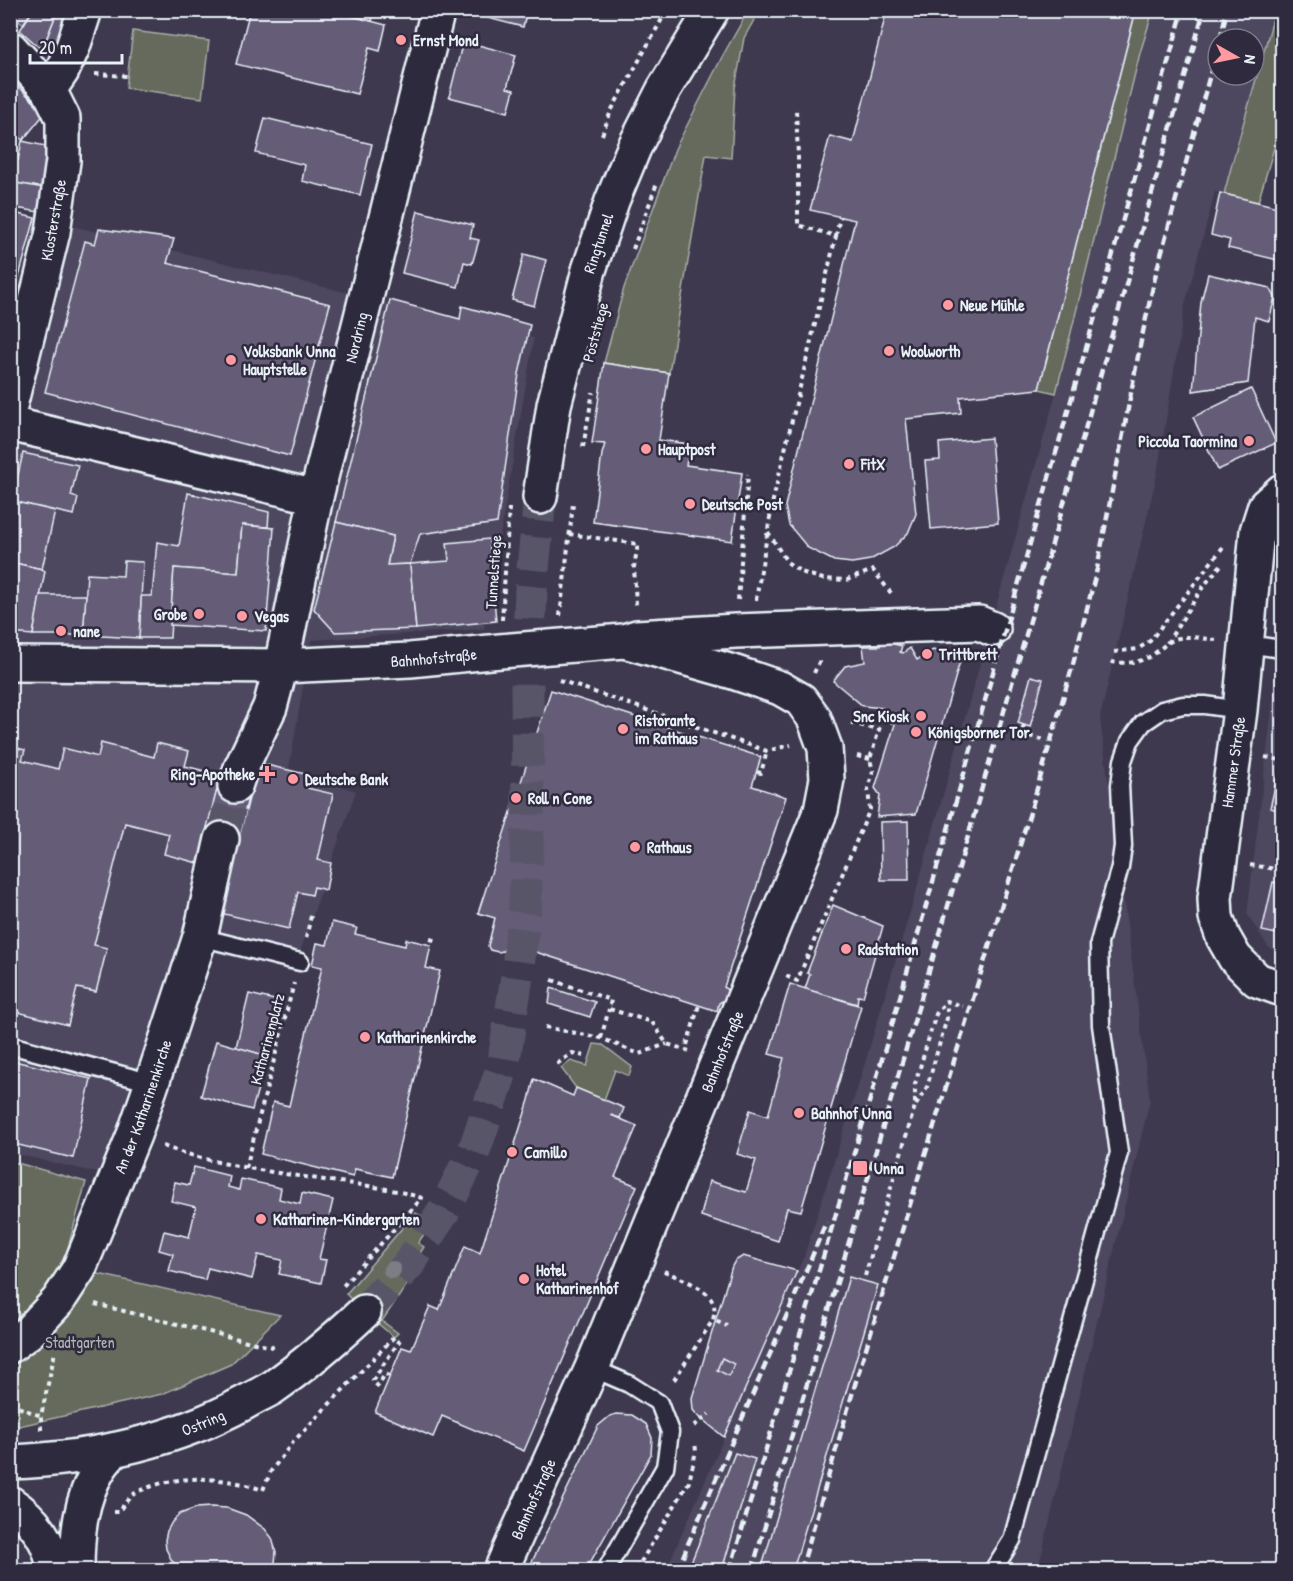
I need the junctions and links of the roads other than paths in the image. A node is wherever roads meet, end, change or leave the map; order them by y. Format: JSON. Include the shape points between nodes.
{"nodes":[{"id":1,"x":86,"y":10,"type":"edge"},
{"id":2,"x":438,"y":10,"type":"edge"},
{"id":3,"x":712,"y":10,"type":"edge"},
{"id":4,"x":10,"y":48,"type":"edge"},
{"id":5,"x":49,"y":90,"type":"junction"},
{"id":6,"x":12,"y":390,"type":"edge"},
{"id":7,"x":10,"y":424,"type":"edge"},
{"id":8,"x":316,"y":496,"type":"junction"},
{"id":9,"x":1274,"y":499,"type":"edge"},
{"id":10,"x":525,"y":502,"type":"tunnel mouth"},
{"id":11,"x":993,"y":629,"type":"dead end"},
{"id":12,"x":631,"y":639,"type":"junction"},
{"id":13,"x":1247,"y":644,"type":"junction"},
{"id":14,"x":1282,"y":649,"type":"edge"},
{"id":15,"x":10,"y":664,"type":"edge"},
{"id":16,"x":281,"y":666,"type":"junction"},
{"id":17,"x":1240,"y":710,"type":"junction"},
{"id":18,"x":236,"y":786,"type":"tunnel mouth"},
{"id":19,"x":222,"y":839,"type":"tunnel mouth"},
{"id":20,"x":200,"y":936,"type":"junction"},
{"id":21,"x":300,"y":962,"type":"road end"},
{"id":22,"x":1282,"y":989,"type":"edge"},
{"id":23,"x":10,"y":1045,"type":"edge"},
{"id":24,"x":152,"y":1083,"type":"junction"},
{"id":25,"x":364,"y":1312,"type":"tunnel mouth"},
{"id":26,"x":10,"y":1346,"type":"edge"},
{"id":27,"x":592,"y":1368,"type":"junction"},
{"id":28,"x":114,"y":1450,"type":"junction"},
{"id":29,"x":10,"y":1462,"type":"edge"},
{"id":30,"x":10,"y":1503,"type":"edge"},
{"id":31,"x":54,"y":1570,"type":"edge"},
{"id":32,"x":77,"y":1570,"type":"edge"},
{"id":33,"x":501,"y":1570,"type":"edge"},
{"id":34,"x":606,"y":1570,"type":"edge"},
{"id":35,"x":993,"y":1570,"type":"edge"}],
"edges":[{"from":1,"to":5,"type":"street","via":[[62,71]]},
{"from":2,"to":8,"type":"street","name":"Nordring"},
{"from":3,"to":10,"type":"street","name":"Ringtunnel","via":[[664,89],[612,201]]},
{"from":4,"to":5,"type":"street","name":"Klosterstraße"},
{"from":5,"to":6,"type":"street","name":"Klosterstraße","via":[[63,118],[63,161],[53,232]]},
{"from":7,"to":8,"type":"street"},
{"from":8,"to":16,"type":"street","name":"Nordring"},
{"from":9,"to":13,"type":"street","name":"Hammer Straße","via":[[1257,531]]},
{"from":11,"to":12,"type":"street","name":"Bahnhofstraße","via":[[979,623]]},
{"from":12,"to":16,"type":"street","name":"Bahnhofstraße","via":[[556,662],[501,651],[416,660]]},
{"from":12,"to":27,"type":"street","name":"Bahnhofstraße","via":[[761,681],[801,700],[814,718],[825,748],[827,779],[821,810]]},
{"from":13,"to":14,"type":"lane"},
{"from":13,"to":17,"type":"street","name":"Hammer Straße"},
{"from":15,"to":16,"type":"street","name":"Bahnhofstraße"},
{"from":16,"to":18,"type":"street","via":[[270,707]]},
{"from":17,"to":22,"type":"street","name":"Hammer Straße","via":[[1217,879],[1216,916],[1222,937],[1235,958],[1257,980]]},
{"from":17,"to":35,"type":"lane","via":[[1206,705],[1162,710],[1143,723],[1130,741],[1123,761],[1122,856],[1099,944],[1101,1025],[1119,1153],[1012,1540]]},
{"from":19,"to":20,"type":"street","name":"An der Katharinenkirche"},
{"from":20,"to":21,"type":"lane"},
{"from":20,"to":24,"type":"street","name":"An der Katharinenkirche"},
{"from":23,"to":24,"type":"lane"},
{"from":24,"to":26,"type":"street","name":"An der Katharinenkirche","via":[[79,1269],[58,1301]]},
{"from":25,"to":28,"type":"street","name":"Ostring","via":[[270,1389],[195,1426]]},
{"from":27,"to":33,"type":"street","name":"Bahnhofstraße"},
{"from":27,"to":34,"type":"lane","via":[[659,1403],[670,1432],[665,1467]]},
{"from":28,"to":29,"type":"street","name":"Ostring"},
{"from":28,"to":32,"type":"street","via":[[92,1480],[79,1528]]},
{"from":30,"to":31,"type":"street","via":[[33,1522],[47,1543]]}]}
